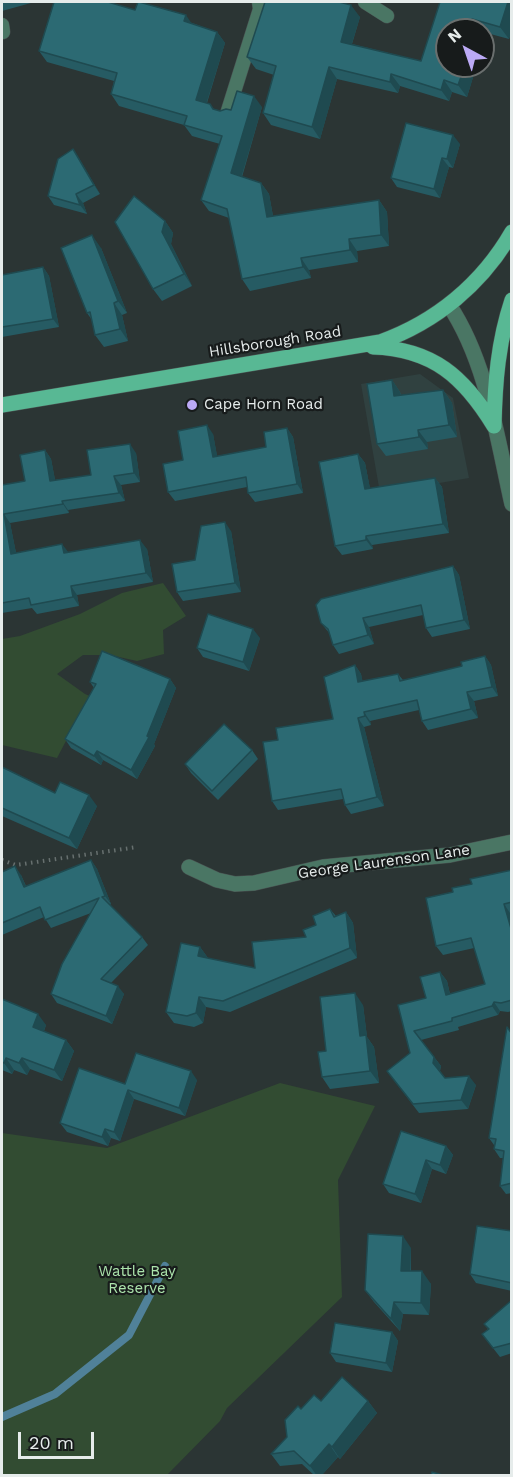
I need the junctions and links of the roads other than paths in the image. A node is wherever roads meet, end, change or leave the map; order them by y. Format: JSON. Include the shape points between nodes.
{"nodes":[{"id":1,"x":259,"y":2,"type":"edge"},
{"id":2,"x":365,"y":2,"type":"edge"},
{"id":3,"x":387,"y":16,"type":"dead end"},
{"id":4,"x":227,"y":114,"type":"edge"},
{"id":5,"x":512,"y":232,"type":"edge"},
{"id":6,"x":512,"y":300,"type":"edge"},
{"id":7,"x":449,"y":305,"type":"junction"},
{"id":8,"x":359,"y":347,"type":"junction"},
{"id":9,"x":2,"y":405,"type":"edge"},
{"id":10,"x":494,"y":426,"type":"junction"},
{"id":11,"x":512,"y":504,"type":"edge"},
{"id":12,"x":512,"y":842,"type":"edge"},
{"id":13,"x":189,"y":867,"type":"dead end"}],
"edges":[{"from":1,"to":4,"type":"lane"},
{"from":2,"to":3,"type":"lane"},
{"from":5,"to":7,"type":"main road","name":"Hillsborough Road","via":[[487,270]]},
{"from":6,"to":10,"type":"main road","via":[[501,333],[494,376]]},
{"from":7,"to":8,"type":"main road","name":"Hillsborough Road","via":[[403,334]]},
{"from":7,"to":10,"type":"street","via":[[471,345]]},
{"from":8,"to":9,"type":"main road","name":"Hillsborough Road"},
{"from":8,"to":10,"type":"main road","via":[[393,348],[443,366],[478,400]]},
{"from":10,"to":11,"type":"street"},
{"from":12,"to":13,"type":"street","name":"George Laurenson Lane","via":[[450,855],[323,867],[254,883],[235,884]]}]}
